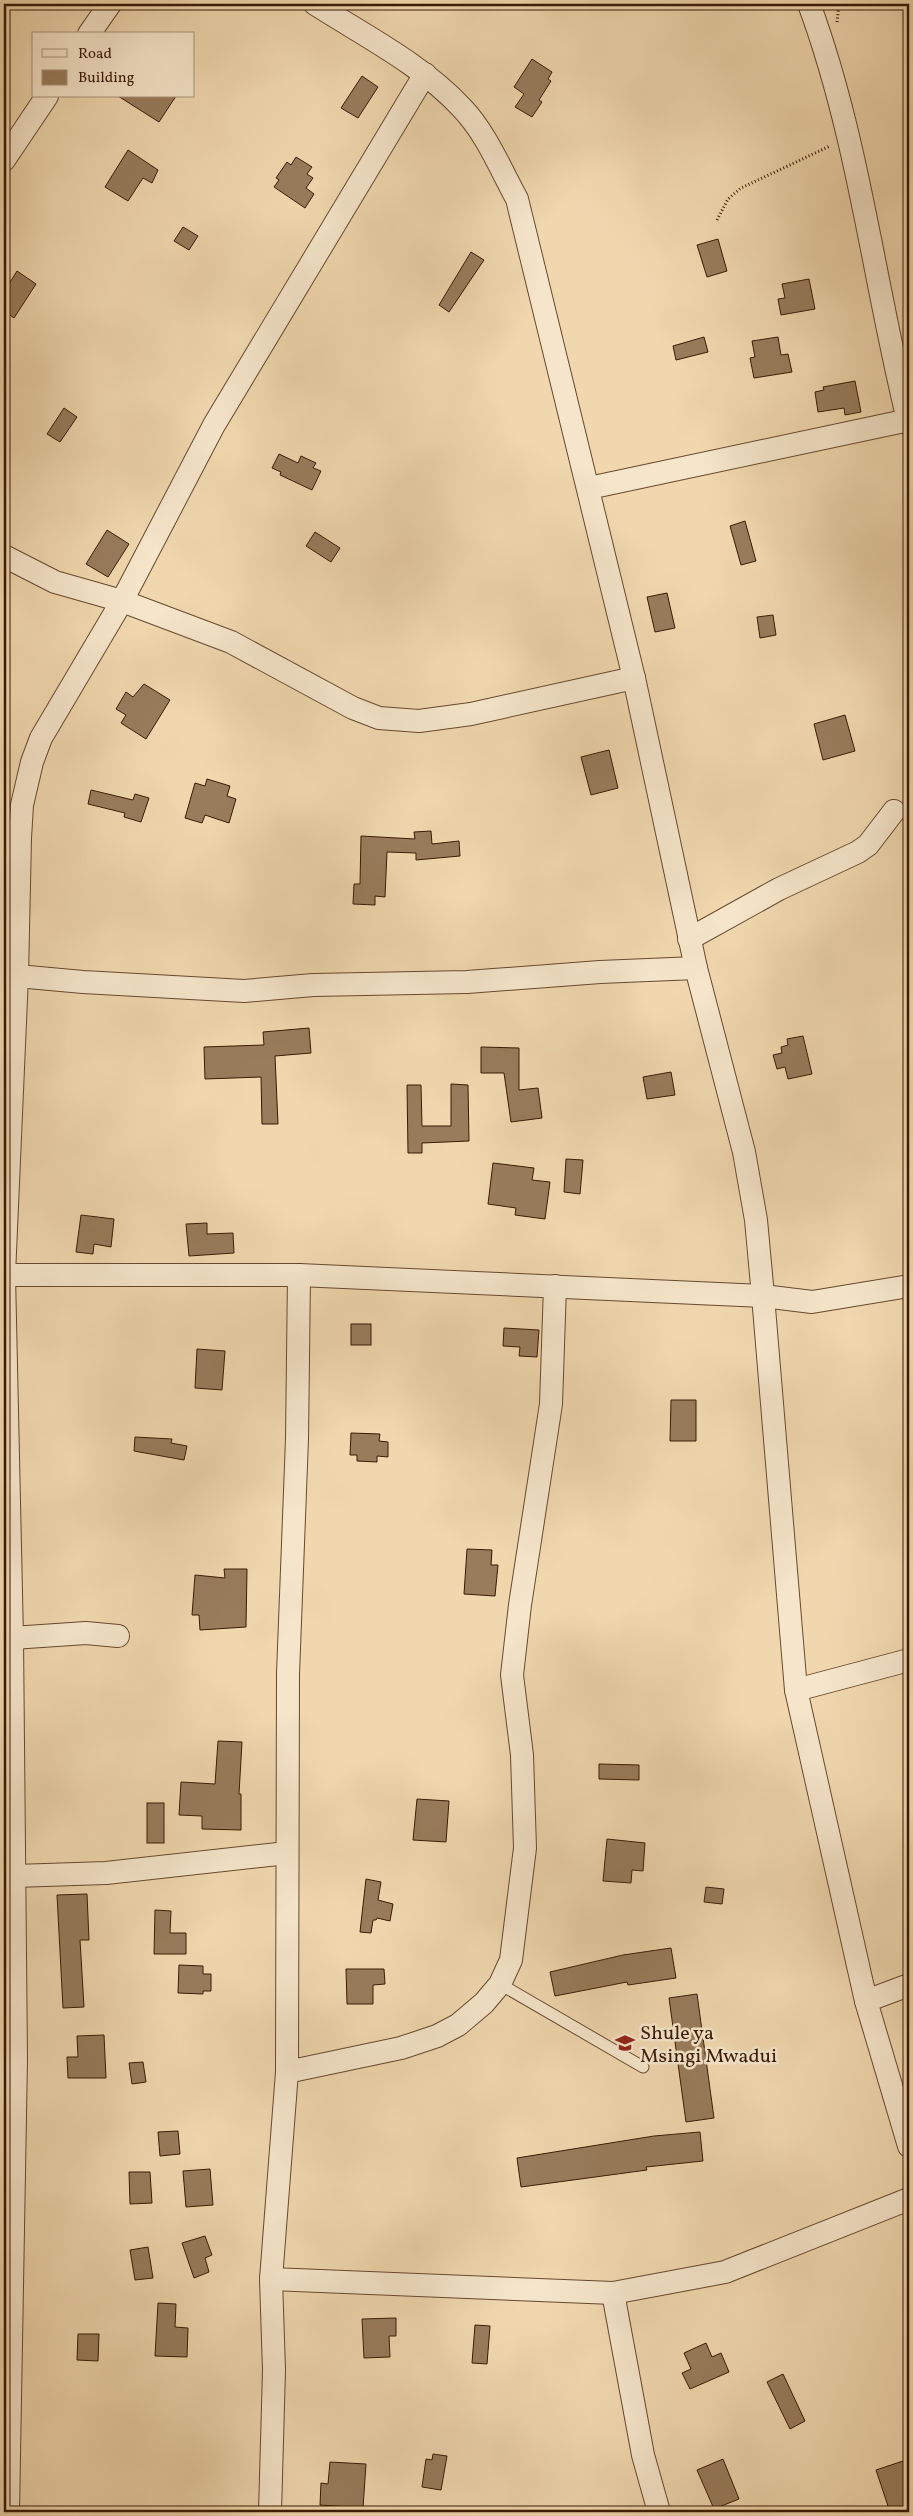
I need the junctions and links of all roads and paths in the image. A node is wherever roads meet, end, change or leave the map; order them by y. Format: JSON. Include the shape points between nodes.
{"nodes":[{"id":1,"x":110,"y":4,"type":"edge"},
{"id":2,"x":315,"y":4,"type":"edge"},
{"id":3,"x":809,"y":4,"type":"edge"},
{"id":4,"x":90,"y":32,"type":"edge"},
{"id":5,"x":424,"y":74,"type":"junction"},
{"id":6,"x":46,"y":98,"type":"edge"},
{"id":7,"x":849,"y":138,"type":"junction"},
{"id":8,"x":4,"y":160,"type":"edge"},
{"id":9,"x":717,"y":220,"type":"dead end"},
{"id":10,"x":909,"y":421,"type":"edge"},
{"id":11,"x":589,"y":488,"type":"junction"},
{"id":12,"x":4,"y":556,"type":"edge"},
{"id":13,"x":122,"y":601,"type":"junction"},
{"id":14,"x":634,"y":678,"type":"junction"},
{"id":15,"x":894,"y":811,"type":"dead end"},
{"id":16,"x":13,"y":812,"type":"edge"},
{"id":17,"x":689,"y":939,"type":"junction"},
{"id":18,"x":696,"y":968,"type":"junction"},
{"id":19,"x":17,"y":976,"type":"junction"},
{"id":20,"x":4,"y":1275,"type":"edge"},
{"id":21,"x":299,"y":1275,"type":"junction"},
{"id":22,"x":556,"y":1286,"type":"junction"},
{"id":23,"x":909,"y":1286,"type":"edge"},
{"id":24,"x":764,"y":1296,"type":"junction"},
{"id":25,"x":118,"y":1636,"type":"dead end"},
{"id":26,"x":12,"y":1638,"type":"junction"},
{"id":27,"x":909,"y":1660,"type":"edge"},
{"id":28,"x":796,"y":1690,"type":"junction"},
{"id":29,"x":287,"y":1854,"type":"junction"},
{"id":30,"x":15,"y":1876,"type":"junction"},
{"id":31,"x":9,"y":1946,"type":"edge"},
{"id":32,"x":500,"y":1984,"type":"junction"},
{"id":33,"x":909,"y":1985,"type":"edge"},
{"id":34,"x":866,"y":2001,"type":"junction"},
{"id":35,"x":643,"y":2067,"type":"dead end"},
{"id":36,"x":287,"y":2072,"type":"junction"},
{"id":37,"x":909,"y":2146,"type":"edge"},
{"id":38,"x":909,"y":2199,"type":"edge"},
{"id":39,"x":271,"y":2279,"type":"junction"},
{"id":40,"x":613,"y":2293,"type":"junction"},
{"id":41,"x":8,"y":2512,"type":"edge"},
{"id":42,"x":270,"y":2512,"type":"edge"},
{"id":43,"x":659,"y":2512,"type":"edge"}],
"edges":[{"from":1,"to":4,"type":"street"},
{"from":2,"to":5,"type":"street"},
{"from":3,"to":7,"type":"street","via":[[832,72]]},
{"from":5,"to":11,"type":"street","via":[[462,108],[479,129],[517,199]]},
{"from":5,"to":13,"type":"street","via":[[214,425]]},
{"from":6,"to":8,"type":"street"},
{"from":7,"to":9,"type":"path","via":[[741,188],[728,199]]},
{"from":7,"to":10,"type":"street"},
{"from":10,"to":11,"type":"street"},
{"from":11,"to":14,"type":"street"},
{"from":12,"to":13,"type":"street","via":[[55,582]]},
{"from":13,"to":14,"type":"street","via":[[231,642],[365,714],[394,720],[418,721],[470,714]]},
{"from":13,"to":16,"type":"street","via":[[41,738]]},
{"from":14,"to":17,"type":"street"},
{"from":15,"to":17,"type":"street","via":[[868,845],[858,852]]},
{"from":16,"to":19,"type":"street"},
{"from":17,"to":18,"type":"street"},
{"from":18,"to":19,"type":"street","via":[[244,991]]},
{"from":18,"to":24,"type":"street","via":[[744,1152],[756,1220]]},
{"from":19,"to":20,"type":"street"},
{"from":20,"to":21,"type":"street"},
{"from":20,"to":26,"type":"street"},
{"from":21,"to":22,"type":"street"},
{"from":21,"to":29,"type":"street","via":[[297,1439],[288,1674]]},
{"from":22,"to":24,"type":"street"},
{"from":22,"to":32,"type":"street","via":[[550,1404],[512,1675],[522,1755],[525,1848],[511,1960]]},
{"from":23,"to":24,"type":"street","via":[[812,1302]]},
{"from":24,"to":28,"type":"street"},
{"from":25,"to":26,"type":"street","via":[[86,1633]]},
{"from":26,"to":30,"type":"street"},
{"from":27,"to":28,"type":"street"},
{"from":28,"to":34,"type":"street"},
{"from":29,"to":30,"type":"street","via":[[106,1873]]},
{"from":29,"to":36,"type":"street"},
{"from":30,"to":31,"type":"street"},
{"from":31,"to":41,"type":"street","via":[[16,2059]]},
{"from":32,"to":35,"type":"lane"},
{"from":32,"to":36,"type":"street","via":[[458,2025],[437,2036],[363,2057]]},
{"from":33,"to":34,"type":"street"},
{"from":34,"to":37,"type":"street"},
{"from":36,"to":39,"type":"street"},
{"from":38,"to":40,"type":"street","via":[[725,2272]]},
{"from":39,"to":40,"type":"street"},
{"from":39,"to":42,"type":"street","via":[[274,2370]]},
{"from":40,"to":43,"type":"street","via":[[643,2454]]}]}
